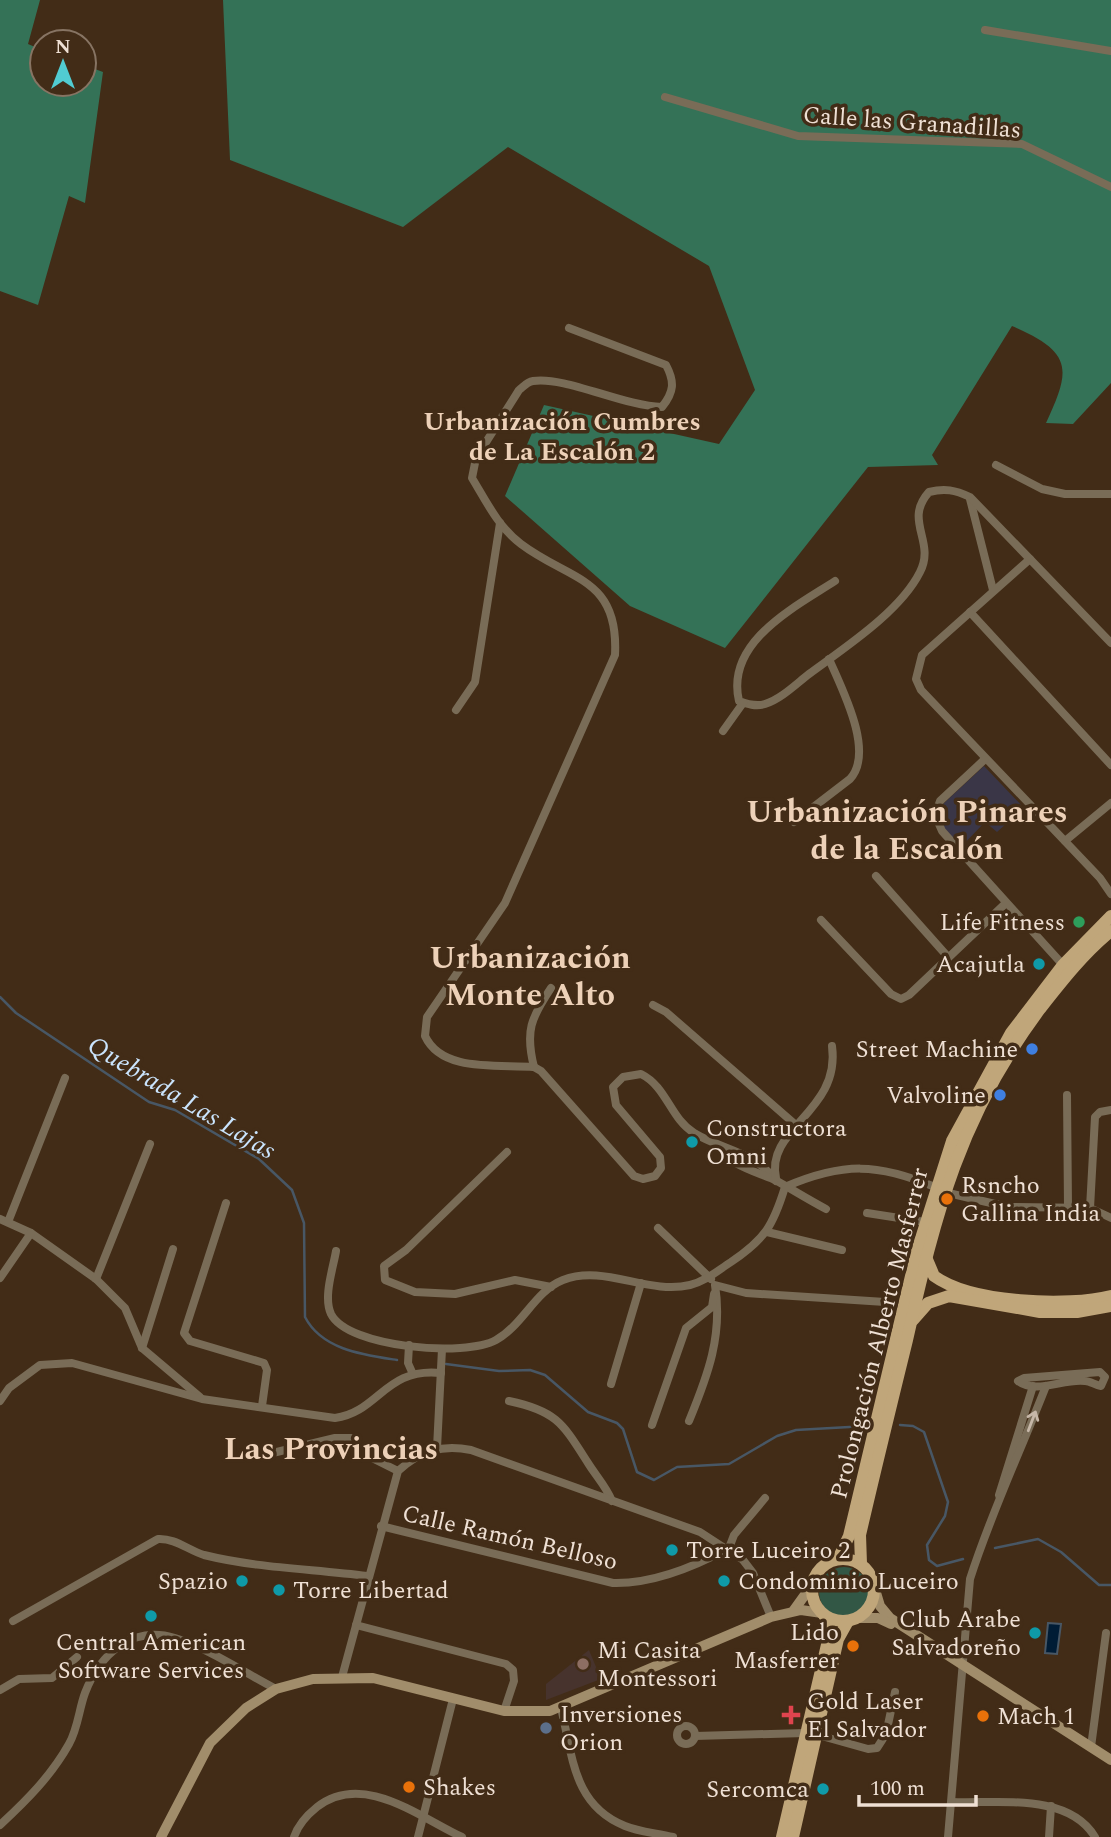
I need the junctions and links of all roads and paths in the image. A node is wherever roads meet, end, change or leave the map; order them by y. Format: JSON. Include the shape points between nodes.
{"nodes":[{"id":1,"x":985,"y":30,"type":"dead end"},
{"id":2,"x":1111,"y":51,"type":"edge"},
{"id":3,"x":666,"y":97,"type":"dead end"},
{"id":4,"x":1111,"y":187,"type":"edge"},
{"id":5,"x":569,"y":328,"type":"dead end"},
{"id":6,"x":996,"y":465,"type":"dead end"},
{"id":7,"x":1111,"y":494,"type":"edge"},
{"id":8,"x":970,"y":497,"type":"junction"},
{"id":9,"x":500,"y":523,"type":"junction"},
{"id":10,"x":1030,"y":559,"type":"junction"},
{"id":11,"x":835,"y":581,"type":"dead end"},
{"id":12,"x":993,"y":590,"type":"junction"},
{"id":13,"x":970,"y":612,"type":"junction"},
{"id":14,"x":1111,"y":643,"type":"edge"},
{"id":15,"x":830,"y":659,"type":"junction"},
{"id":16,"x":743,"y":703,"type":"junction"},
{"id":17,"x":456,"y":710,"type":"dead end"},
{"id":18,"x":723,"y":731,"type":"dead end"},
{"id":19,"x":984,"y":760,"type":"junction"},
{"id":20,"x":1111,"y":765,"type":"edge"},
{"id":21,"x":1111,"y":803,"type":"edge"},
{"id":22,"x":794,"y":822,"type":"dead end"},
{"id":23,"x":1065,"y":841,"type":"junction"},
{"id":24,"x":876,"y":876,"type":"dead end"},
{"id":25,"x":1111,"y":894,"type":"edge"},
{"id":26,"x":1006,"y":903,"type":"junction"},
{"id":27,"x":1111,"y":916,"type":"edge"},
{"id":28,"x":821,"y":920,"type":"dead end"},
{"id":29,"x":1111,"y":931,"type":"edge"},
{"id":30,"x":948,"y":957,"type":"junction"},
{"id":31,"x":1063,"y":965,"type":"junction"},
{"id":32,"x":551,"y":988,"type":"dead end"},
{"id":33,"x":653,"y":1005,"type":"dead end"},
{"id":34,"x":832,"y":1046,"type":"dead end"},
{"id":35,"x":534,"y":1067,"type":"junction"},
{"id":36,"x":65,"y":1078,"type":"dead end"},
{"id":37,"x":1067,"y":1095,"type":"dead end"},
{"id":38,"x":1111,"y":1110,"type":"edge"},
{"id":39,"x":797,"y":1126,"type":"junction"},
{"id":40,"x":150,"y":1144,"type":"dead end"},
{"id":41,"x":507,"y":1152,"type":"dead end"},
{"id":42,"x":776,"y":1181,"type":"junction"},
{"id":43,"x":785,"y":1187,"type":"junction"},
{"id":44,"x":939,"y":1189,"type":"junction"},
{"id":45,"x":226,"y":1203,"type":"dead end"},
{"id":46,"x":1068,"y":1207,"type":"junction"},
{"id":47,"x":1090,"y":1208,"type":"junction"},
{"id":48,"x":826,"y":1209,"type":"dead end"},
{"id":49,"x":867,"y":1213,"type":"dead end"},
{"id":50,"x":1111,"y":1218,"type":"edge"},
{"id":51,"x":4,"y":1221,"type":"edge"},
{"id":52,"x":925,"y":1222,"type":"junction"},
{"id":53,"x":658,"y":1228,"type":"dead end"},
{"id":54,"x":767,"y":1232,"type":"junction"},
{"id":55,"x":31,"y":1233,"type":"junction"},
{"id":56,"x":173,"y":1249,"type":"dead end"},
{"id":57,"x":842,"y":1250,"type":"dead end"},
{"id":58,"x":336,"y":1251,"type":"dead end"},
{"id":59,"x":926,"y":1254,"type":"junction"},
{"id":60,"x":1,"y":1273,"type":"edge"},
{"id":61,"x":710,"y":1277,"type":"junction"},
{"id":62,"x":96,"y":1279,"type":"junction"},
{"id":63,"x":641,"y":1283,"type":"junction"},
{"id":64,"x":715,"y":1285,"type":"junction"},
{"id":65,"x":551,"y":1287,"type":"junction"},
{"id":66,"x":1111,"y":1296,"type":"edge"},
{"id":67,"x":885,"y":1302,"type":"dead end"},
{"id":68,"x":1111,"y":1306,"type":"edge"},
{"id":69,"x":910,"y":1323,"type":"junction"},
{"id":70,"x":409,"y":1345,"type":"junction"},
{"id":71,"x":142,"y":1348,"type":"junction"},
{"id":72,"x":442,"y":1349,"type":"junction"},
{"id":73,"x":412,"y":1372,"type":"junction"},
{"id":74,"x":441,"y":1373,"type":"junction"},
{"id":75,"x":611,"y":1384,"type":"dead end"},
{"id":76,"x":1033,"y":1386,"type":"junction"},
{"id":77,"x":1046,"y":1386,"type":"junction"},
{"id":78,"x":202,"y":1399,"type":"junction"},
{"id":79,"x":0,"y":1401,"type":"edge"},
{"id":80,"x":509,"y":1401,"type":"dead end"},
{"id":81,"x":262,"y":1406,"type":"junction"},
{"id":82,"x":689,"y":1421,"type":"dead end"},
{"id":83,"x":652,"y":1425,"type":"dead end"},
{"id":84,"x":437,"y":1448,"type":"junction"},
{"id":85,"x":260,"y":1455,"type":"dead end"},
{"id":86,"x":398,"y":1471,"type":"junction"},
{"id":87,"x":765,"y":1497,"type":"dead end"},
{"id":88,"x":612,"y":1501,"type":"junction"},
{"id":89,"x":998,"y":1502,"type":"junction"},
{"id":90,"x":381,"y":1526,"type":"junction"},
{"id":91,"x":729,"y":1549,"type":"junction"},
{"id":92,"x":838,"y":1559,"type":"junction"},
{"id":93,"x":861,"y":1564,"type":"junction"},
{"id":94,"x":367,"y":1576,"type":"junction"},
{"id":95,"x":812,"y":1585,"type":"junction"},
{"id":96,"x":874,"y":1586,"type":"junction"},
{"id":97,"x":793,"y":1610,"type":"junction"},
{"id":98,"x":823,"y":1614,"type":"junction"},
{"id":99,"x":771,"y":1617,"type":"junction"},
{"id":100,"x":853,"y":1619,"type":"junction"},
{"id":101,"x":13,"y":1620,"type":"dead end"},
{"id":102,"x":356,"y":1625,"type":"junction"},
{"id":103,"x":1106,"y":1633,"type":"dead end"},
{"id":104,"x":77,"y":1657,"type":"dead end"},
{"id":105,"x":963,"y":1668,"type":"junction"},
{"id":106,"x":342,"y":1677,"type":"junction"},
{"id":107,"x":276,"y":1689,"type":"junction"},
{"id":108,"x":0,"y":1690,"type":"edge"},
{"id":109,"x":895,"y":1692,"type":"dead end"},
{"id":110,"x":453,"y":1699,"type":"junction"},
{"id":111,"x":561,"y":1708,"type":"junction"},
{"id":112,"x":504,"y":1711,"type":"junction"},
{"id":113,"x":811,"y":1734,"type":"junction"},
{"id":114,"x":695,"y":1736,"type":"dead end"},
{"id":115,"x":1091,"y":1747,"type":"junction"},
{"id":116,"x":1111,"y":1760,"type":"edge"},
{"id":117,"x":1111,"y":1767,"type":"edge"},
{"id":118,"x":952,"y":1802,"type":"junction"},
{"id":119,"x":1051,"y":1806,"type":"junction"},
{"id":120,"x":421,"y":1818,"type":"junction"},
{"id":121,"x":0,"y":1825,"type":"edge"},
{"id":122,"x":161,"y":1837,"type":"edge"},
{"id":123,"x":294,"y":1837,"type":"edge"},
{"id":124,"x":418,"y":1837,"type":"edge"},
{"id":125,"x":462,"y":1837,"type":"edge"},
{"id":126,"x":673,"y":1837,"type":"edge"},
{"id":127,"x":782,"y":1837,"type":"edge"},
{"id":128,"x":793,"y":1837,"type":"edge"},
{"id":129,"x":948,"y":1837,"type":"edge"},
{"id":130,"x":1049,"y":1837,"type":"edge"},
{"id":131,"x":1096,"y":1837,"type":"edge"}],
"edges":[{"from":1,"to":2,"type":"street"},
{"from":3,"to":4,"type":"street","name":"Calle las Granadillas","via":[[798,136],[1022,144]]},
{"from":5,"to":9,"type":"street","via":[[666,365],[673,379],[671,396],[662,407],[639,407],[548,381],[529,381],[476,458],[472,478]]},
{"from":6,"to":7,"type":"street","via":[[1042,489]]},
{"from":8,"to":10,"type":"street"},
{"from":8,"to":12,"type":"street"},
{"from":8,"to":15,"type":"street","via":[[940,489],[922,499],[916,516],[924,542],[921,570],[851,646]]},
{"from":9,"to":17,"type":"street","via":[[475,682]]},
{"from":9,"to":35,"type":"street","via":[[520,544],[595,589],[612,612],[616,633],[615,655],[591,714],[505,903],[427,1017],[425,1036],[438,1053],[461,1063]]},
{"from":10,"to":12,"type":"street"},
{"from":10,"to":14,"type":"street"},
{"from":11,"to":16,"type":"street","via":[[757,638],[738,674],[736,687]]},
{"from":12,"to":13,"type":"street"},
{"from":13,"to":19,"type":"street","via":[[922,655],[916,679]]},
{"from":13,"to":20,"type":"street"},
{"from":15,"to":16,"type":"street","via":[[764,705]]},
{"from":15,"to":22,"type":"street","via":[[861,759],[850,779]]},
{"from":16,"to":18,"type":"street"},
{"from":19,"to":23,"type":"street"},
{"from":19,"to":26,"type":"street","via":[[940,802],[935,816],[942,831]]},
{"from":21,"to":23,"type":"street"},
{"from":23,"to":25,"type":"street"},
{"from":24,"to":30,"type":"street"},
{"from":26,"to":30,"type":"street"},
{"from":26,"to":31,"type":"street"},
{"from":27,"to":31,"type":"main road","name":"Prolongación Alberto Masferrer"},
{"from":28,"to":30,"type":"street","via":[[901,999]]},
{"from":29,"to":44,"type":"main road","name":"Prolongación Alberto Masferrer","via":[[1069,971],[1022,1033]]},
{"from":31,"to":44,"type":"main road","name":"Prolongación Alberto Masferrer","via":[[1011,1033],[972,1100]]},
{"from":32,"to":35,"type":"street","via":[[532,1017],[529,1035]]},
{"from":33,"to":39,"type":"street"},
{"from":34,"to":39,"type":"street","via":[[834,1064],[827,1091]]},
{"from":35,"to":42,"type":"street","via":[[548,1077],[634,1176],[655,1176],[660,1157],[616,1105],[613,1087],[631,1074],[641,1074],[658,1085],[685,1126],[739,1152]]},
{"from":36,"to":51,"type":"street"},
{"from":37,"to":46,"type":"street"},
{"from":38,"to":47,"type":"street","via":[[1095,1117]]},
{"from":39,"to":42,"type":"street","via":[[776,1154]]},
{"from":40,"to":62,"type":"street"},
{"from":41,"to":65,"type":"street","via":[[384,1266],[385,1280],[415,1292],[455,1294],[515,1280]]},
{"from":42,"to":43,"type":"street"},
{"from":43,"to":44,"type":"street","via":[[808,1177],[864,1168],[897,1171]]},
{"from":43,"to":48,"type":"street"},
{"from":43,"to":54,"type":"street"},
{"from":44,"to":46,"type":"street","via":[[1008,1207]]},
{"from":44,"to":52,"type":"main road","name":"Prolongación Alberto Masferrer"},
{"from":44,"to":59,"type":"main road","name":"Prolongación Alberto Masferrer"},
{"from":45,"to":81,"type":"street","via":[[184,1333],[190,1341],[264,1363]]},
{"from":46,"to":47,"type":"street"},
{"from":47,"to":50,"type":"street"},
{"from":49,"to":52,"type":"street"},
{"from":51,"to":55,"type":"street"},
{"from":52,"to":92,"type":"main road","name":"Prolongación Alberto Masferrer","via":[[849,1536]]},
{"from":53,"to":61,"type":"street"},
{"from":54,"to":57,"type":"street"},
{"from":54,"to":61,"type":"street","via":[[758,1244]]},
{"from":55,"to":60,"type":"street"},
{"from":55,"to":62,"type":"street"},
{"from":56,"to":71,"type":"street"},
{"from":58,"to":70,"type":"street","via":[[328,1305],[332,1316],[359,1335]]},
{"from":59,"to":66,"type":"main road","via":[[934,1276],[966,1289],[1067,1304]]},
{"from":59,"to":69,"type":"main road","name":"Prolongación Alberto Masferrer"},
{"from":61,"to":63,"type":"street","via":[[676,1286]]},
{"from":61,"to":64,"type":"street"},
{"from":62,"to":71,"type":"street","via":[[125,1308]]},
{"from":63,"to":65,"type":"street","via":[[591,1275]]},
{"from":63,"to":75,"type":"street"},
{"from":64,"to":67,"type":"street","via":[[747,1293]]},
{"from":64,"to":82,"type":"street","via":[[720,1312],[716,1347]]},
{"from":64,"to":83,"type":"street","via":[[712,1307],[686,1328]]},
{"from":65,"to":72,"type":"street","via":[[516,1326],[494,1342]]},
{"from":68,"to":69,"type":"main road","via":[[1040,1312],[949,1296],[928,1303]]},
{"from":69,"to":93,"type":"main road","name":"Prolongación Alberto Masferrer","via":[[860,1535]]},
{"from":70,"to":72,"type":"street"},
{"from":70,"to":73,"type":"street"},
{"from":71,"to":78,"type":"street"},
{"from":72,"to":74,"type":"street"},
{"from":73,"to":74,"type":"street"},
{"from":73,"to":81,"type":"street","via":[[351,1416],[335,1418]]},
{"from":74,"to":84,"type":"street"},
{"from":76,"to":77,"type":"street"},
{"from":76,"to":77,"type":"street","via":[[1018,1381],[1100,1372],[1105,1377],[1101,1386],[1086,1381]]},
{"from":76,"to":89,"type":"street"},
{"from":89,"to":77,"type":"street","one_way":true},
{"from":78,"to":79,"type":"street","via":[[72,1363],[40,1365],[9,1388]]},
{"from":78,"to":81,"type":"street"},
{"from":80,"to":88,"type":"street","via":[[553,1415]]},
{"from":84,"to":86,"type":"street"},
{"from":84,"to":88,"type":"street","via":[[471,1450]]},
{"from":85,"to":86,"type":"street","via":[[351,1438],[372,1458]]},
{"from":86,"to":90,"type":"street"},
{"from":87,"to":91,"type":"street","via":[[734,1535]]},
{"from":88,"to":91,"type":"street","via":[[700,1532]]},
{"from":89,"to":105,"type":"street","via":[[970,1579]]},
{"from":90,"to":91,"type":"street","name":"Calle Ramón Belloso","via":[[614,1583],[640,1583]]},
{"from":90,"to":94,"type":"street"},
{"from":91,"to":99,"type":"street","via":[[753,1573]]},
{"from":92,"to":93,"type":"main road"},
{"from":92,"to":95,"type":"main road","via":[[820,1568]]},
{"from":93,"to":96,"type":"main road"},
{"from":94,"to":101,"type":"street","via":[[215,1557],[158,1539]]},
{"from":94,"to":102,"type":"street"},
{"from":95,"to":97,"type":"street"},
{"from":95,"to":98,"type":"main road","via":[[813,1598]]},
{"from":96,"to":100,"type":"main road","via":[[870,1606]]},
{"from":96,"to":105,"type":"street","via":[[886,1614]]},
{"from":97,"to":98,"type":"street"},
{"from":97,"to":99,"type":"street"},
{"from":98,"to":100,"type":"main road","via":[[835,1620]]},
{"from":98,"to":113,"type":"main road","via":[[830,1630]]},
{"from":99,"to":111,"type":"street"},
{"from":100,"to":105,"type":"street","via":[[883,1619]]},
{"from":100,"to":113,"type":"main road","via":[[838,1639]]},
{"from":102,"to":106,"type":"street"},
{"from":102,"to":112,"type":"street","via":[[506,1664],[513,1670],[514,1681]]},
{"from":103,"to":115,"type":"street"},
{"from":104,"to":108,"type":"street","via":[[52,1678],[19,1679]]},
{"from":105,"to":115,"type":"street"},
{"from":105,"to":117,"type":"street"},
{"from":105,"to":118,"type":"street"},
{"from":106,"to":107,"type":"street"},
{"from":106,"to":110,"type":"street","via":[[373,1678]]},
{"from":107,"to":121,"type":"street","via":[[178,1639],[145,1635],[125,1643],[98,1665],[71,1740],[56,1766]]},
{"from":107,"to":122,"type":"street","via":[[246,1708],[210,1743]]},
{"from":109,"to":113,"type":"street","via":[[886,1734],[877,1748]]},
{"from":110,"to":112,"type":"street"},
{"from":110,"to":120,"type":"street"},
{"from":111,"to":112,"type":"street","via":[[538,1713]]},
{"from":111,"to":126,"type":"street","via":[[583,1793],[598,1812],[626,1827]]},
{"from":113,"to":114,"type":"street"},
{"from":113,"to":127,"type":"main road"},
{"from":113,"to":128,"type":"main road"},
{"from":115,"to":116,"type":"street"},
{"from":118,"to":119,"type":"street"},
{"from":118,"to":129,"type":"street"},
{"from":119,"to":130,"type":"street"},
{"from":119,"to":131,"type":"street","via":[[1075,1816]]},
{"from":120,"to":123,"type":"street","via":[[380,1796],[349,1793],[312,1810]]},
{"from":120,"to":124,"type":"street"},
{"from":120,"to":125,"type":"street"}]}
